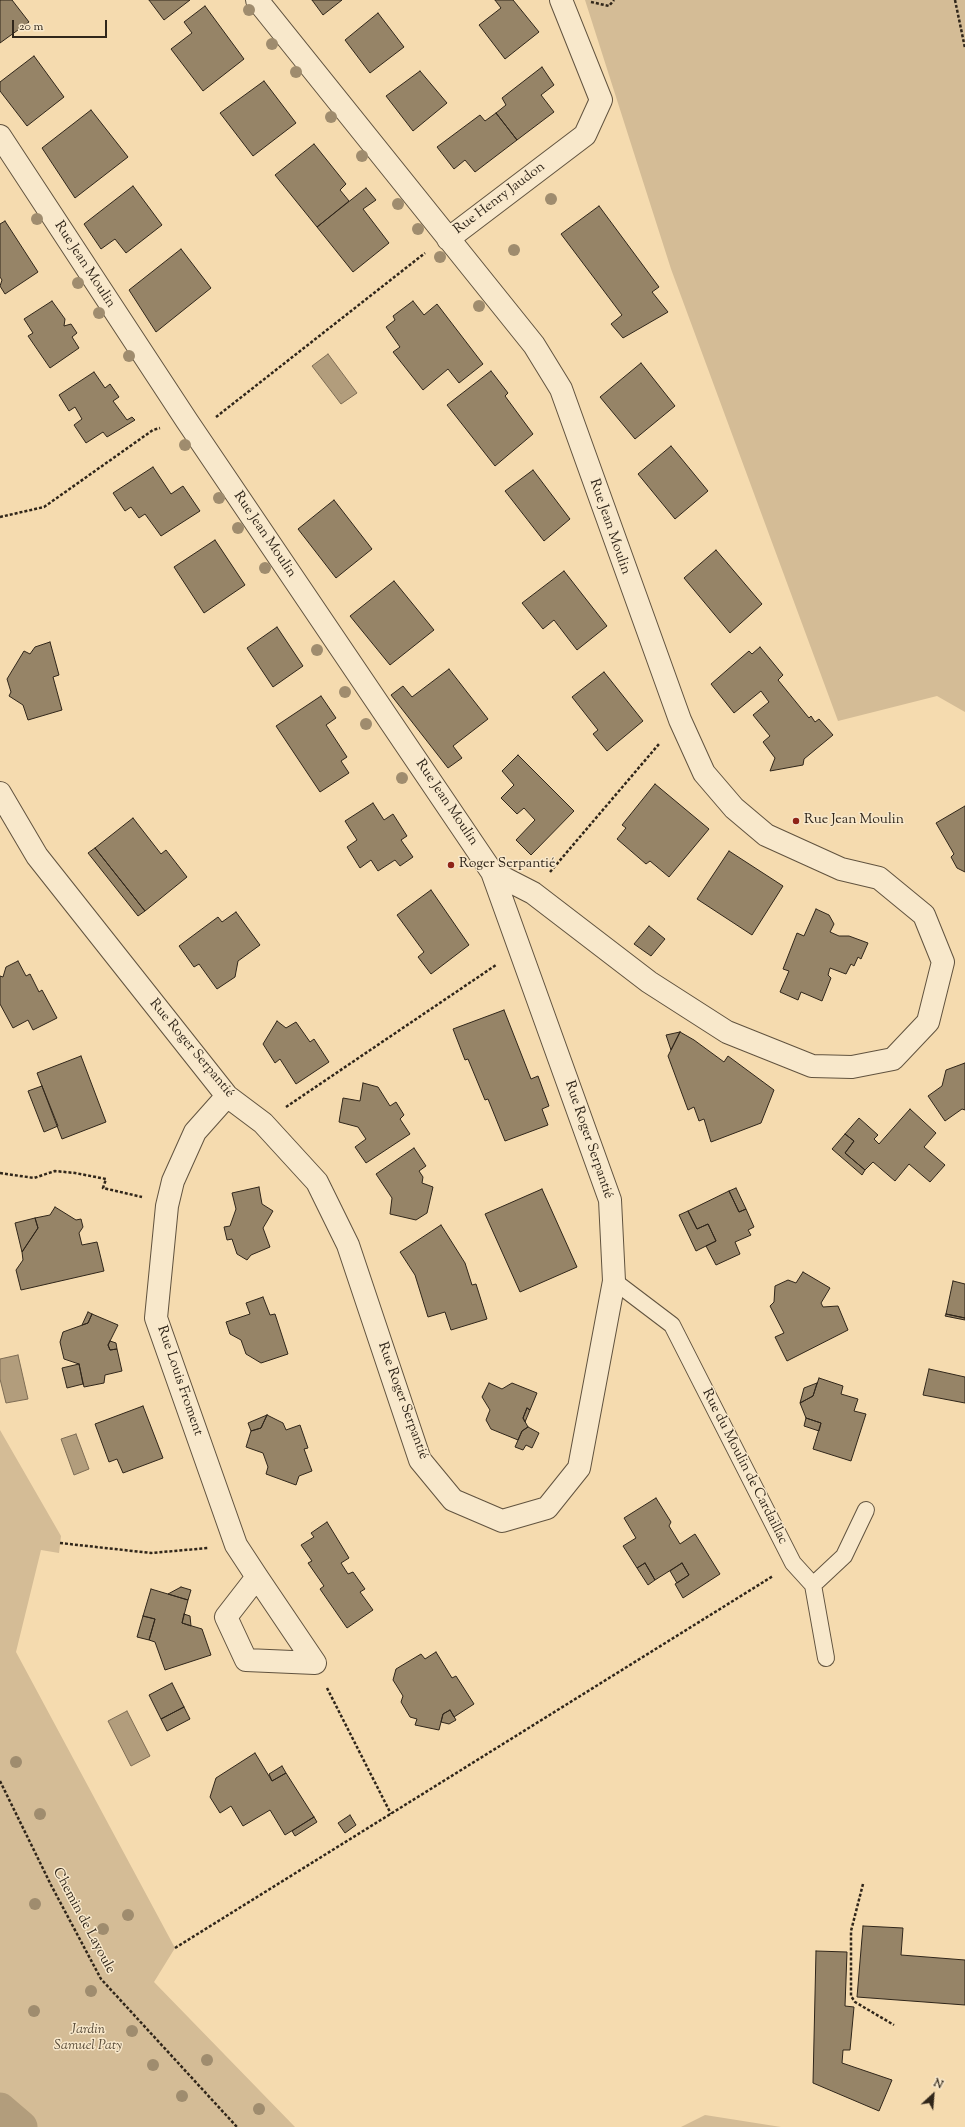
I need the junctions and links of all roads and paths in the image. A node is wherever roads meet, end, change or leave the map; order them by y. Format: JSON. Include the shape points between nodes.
{"nodes":[{"id":1,"x":257,"y":0,"type":"edge"},
{"id":2,"x":561,"y":0,"type":"edge"},
{"id":3,"x":585,"y":0,"type":"edge"},
{"id":4,"x":614,"y":0,"type":"edge"},
{"id":5,"x":955,"y":0,"type":"edge"},
{"id":6,"x":965,"y":48,"type":"edge"},
{"id":7,"x":0,"y":136,"type":"edge"},
{"id":8,"x":448,"y":239,"type":"junction"},
{"id":9,"x":187,"y":421,"type":"junction"},
{"id":10,"x":0,"y":517,"type":"edge"},
{"id":11,"x":680,"y":720,"type":"junction"},
{"id":12,"x":0,"y":793,"type":"edge"},
{"id":13,"x":492,"y":872,"type":"junction"},
{"id":14,"x":533,"y":893,"type":"junction"},
{"id":15,"x":520,"y":950,"type":"junction"},
{"id":16,"x":227,"y":1096,"type":"junction"},
{"id":17,"x":263,"y":1123,"type":"junction"},
{"id":18,"x":0,"y":1173,"type":"edge"},
{"id":19,"x":129,"y":1193,"type":"dead end"},
{"id":20,"x":614,"y":1281,"type":"junction"},
{"id":21,"x":866,"y":1510,"type":"dead end"},
{"id":22,"x":60,"y":1543,"type":"dead end"},
{"id":23,"x":236,"y":1545,"type":"junction"},
{"id":24,"x":793,"y":1564,"type":"junction"},
{"id":25,"x":257,"y":1577,"type":"junction"},
{"id":26,"x":813,"y":1584,"type":"junction"},
{"id":27,"x":826,"y":1658,"type":"dead end"},
{"id":28,"x":315,"y":1663,"type":"junction"},
{"id":29,"x":0,"y":1780,"type":"edge"},
{"id":30,"x":391,"y":1814,"type":"junction"},
{"id":31,"x":862,"y":1884,"type":"dead end"},
{"id":32,"x":175,"y":1948,"type":"dead end"},
{"id":33,"x":894,"y":2025,"type":"dead end"},
{"id":34,"x":237,"y":2127,"type":"edge"}],
"edges":[{"from":1,"to":8,"type":"street","name":"Rue Henry Jaudon"},
{"from":2,"to":8,"type":"street","name":"Rue Henry Jaudon","via":[[601,100],[585,135]]},
{"from":3,"to":4,"type":"path","via":[[609,6]]},
{"from":5,"to":6,"type":"path"},
{"from":7,"to":9,"type":"street","name":"Rue Jean Moulin"},
{"from":8,"to":9,"type":"path","via":[[420,256],[212,420]]},
{"from":8,"to":11,"type":"street","name":"Rue Jean Moulin","via":[[534,344],[560,389]]},
{"from":9,"to":10,"type":"path","via":[[153,430],[44,507]]},
{"from":9,"to":13,"type":"street","name":"Rue Jean Moulin"},
{"from":11,"to":14,"type":"path"},
{"from":11,"to":14,"type":"street","name":"Rue Jean Moulin","via":[[704,773],[734,808],[766,835],[841,869],[879,878],[924,915],[943,962],[928,1022],[893,1058],[852,1067],[812,1066],[727,1032],[649,982]]},
{"from":12,"to":16,"type":"street","name":"Rue Roger Serpantié","via":[[37,856]]},
{"from":13,"to":14,"type":"street","name":"Rue Jean Moulin"},
{"from":13,"to":15,"type":"street","name":"Rue Roger Serpantié"},
{"from":15,"to":17,"type":"path"},
{"from":15,"to":20,"type":"street","name":"Rue Roger Serpantié","via":[[610,1200]]},
{"from":16,"to":17,"type":"street","name":"Rue Roger Serpantié"},
{"from":16,"to":23,"type":"street","name":"Rue Louis Froment","via":[[195,1132],[173,1181],[167,1206],[156,1318]]},
{"from":17,"to":20,"type":"street","name":"Rue Roger Serpantié","via":[[318,1182],[348,1245],[420,1460],[453,1500],[502,1520],[547,1508],[579,1468]]},
{"from":18,"to":19,"type":"path","via":[[34,1178],[55,1171],[75,1173],[106,1179],[103,1188]]},
{"from":20,"to":24,"type":"lane","name":"Rue du Moulin de Cardaillac","via":[[672,1325]]},
{"from":21,"to":26,"type":"lane","via":[[844,1556]]},
{"from":22,"to":23,"type":"path","via":[[151,1553]]},
{"from":23,"to":25,"type":"street","name":"Rue Louis Froment"},
{"from":24,"to":26,"type":"lane","name":"Rue du Moulin de Cardaillac"},
{"from":24,"to":30,"type":"path"},
{"from":25,"to":28,"type":"street","name":"Rue Louis Froment"},
{"from":25,"to":28,"type":"street","via":[[226,1617],[246,1660]]},
{"from":26,"to":27,"type":"lane"},
{"from":28,"to":30,"type":"path"},
{"from":29,"to":34,"type":"path","name":"Chemin de Layoule","via":[[51,1885],[101,1979]]},
{"from":30,"to":32,"type":"path"},
{"from":31,"to":33,"type":"path","via":[[851,1931],[851,1996],[855,2002]]}]}
